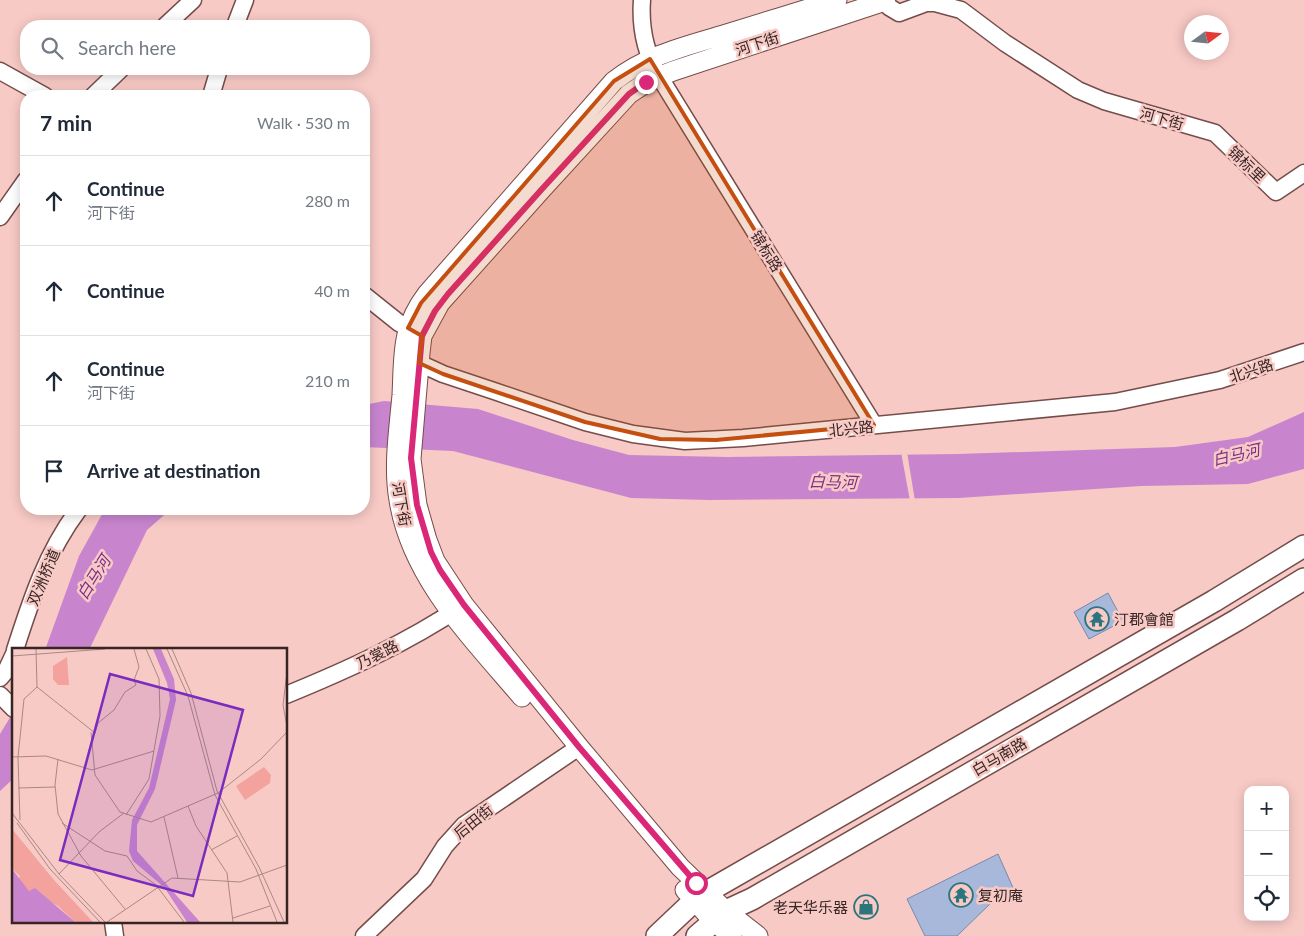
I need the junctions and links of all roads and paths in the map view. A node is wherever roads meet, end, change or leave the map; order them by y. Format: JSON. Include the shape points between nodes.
{"nodes":[{"id":1,"x":193,"y":0,"type":"edge"},
{"id":2,"x":245,"y":0,"type":"edge"},
{"id":3,"x":642,"y":0,"type":"edge"},
{"id":4,"x":837,"y":0,"type":"edge"},
{"id":5,"x":886,"y":0,"type":"edge"},
{"id":6,"x":172,"y":20,"type":"edge"},
{"id":7,"x":238,"y":20,"type":"edge"},
{"id":8,"x":650,"y":59,"type":"junction"},
{"id":9,"x":0,"y":71,"type":"edge"},
{"id":10,"x":116,"y":75,"type":"edge"},
{"id":11,"x":217,"y":75,"type":"edge"},
{"id":12,"x":658,"y":76,"type":"junction"},
{"id":13,"x":35,"y":90,"type":"edge"},
{"id":14,"x":99,"y":90,"type":"edge"},
{"id":15,"x":212,"y":90,"type":"edge"},
{"id":16,"x":1215,"y":133,"type":"joint"},
{"id":17,"x":1304,"y":172,"type":"edge"},
{"id":18,"x":20,"y":189,"type":"edge"},
{"id":19,"x":0,"y":218,"type":"edge"},
{"id":20,"x":370,"y":300,"type":"edge"},
{"id":21,"x":415,"y":332,"type":"junction"},
{"id":22,"x":1304,"y":352,"type":"edge"},
{"id":23,"x":411,"y":359,"type":"junction"},
{"id":24,"x":874,"y":425,"type":"junction"},
{"id":25,"x":75,"y":515,"type":"edge"},
{"id":26,"x":1304,"y":546,"type":"edge"},
{"id":27,"x":1304,"y":579,"type":"edge"},
{"id":28,"x":458,"y":609,"type":"junction"},
{"id":29,"x":16,"y":648,"type":"edge"},
{"id":30,"x":12,"y":658,"type":"edge"},
{"id":31,"x":0,"y":678,"type":"edge"},
{"id":32,"x":288,"y":694,"type":"edge"},
{"id":33,"x":574,"y":750,"type":"junction"},
{"id":34,"x":700,"y":897,"type":"junction"},
{"id":35,"x":720,"y":916,"type":"junction"},
{"id":36,"x":364,"y":936,"type":"edge"},
{"id":37,"x":657,"y":936,"type":"edge"},
{"id":38,"x":697,"y":936,"type":"edge"},
{"id":39,"x":732,"y":936,"type":"edge"},
{"id":40,"x":758,"y":936,"type":"edge"}],
"edges":[{"from":1,"to":6,"type":"street"},
{"from":2,"to":7,"type":"street"},
{"from":3,"to":8,"type":"street","name":"锦标路","via":[[642,25]]},
{"from":4,"to":8,"type":"main road","name":"河下街"},
{"from":5,"to":12,"type":"main road","name":"河下街"},
{"from":5,"to":16,"type":"street","name":"河下街","via":[[889,7],[899,13],[926,3],[952,7],[968,14],[1005,43],[1086,94]]},
{"from":8,"to":12,"type":"street","name":"锦标路"},
{"from":8,"to":21,"type":"main road","name":"河下街","via":[[614,81],[427,294],[416,311]]},
{"from":9,"to":13,"type":"street"},
{"from":10,"to":14,"type":"street"},
{"from":11,"to":15,"type":"street"},
{"from":12,"to":21,"type":"main road","name":"河下街","via":[[629,94]]},
{"from":12,"to":24,"type":"street","name":"锦标路"},
{"from":16,"to":17,"type":"street","name":"锦标里","via":[[1276,192]]},
{"from":18,"to":19,"type":"street"},
{"from":20,"to":21,"type":"street"},
{"from":21,"to":23,"type":"main road","name":"河下街"},
{"from":22,"to":24,"type":"street","name":"北兴路","via":[[1220,380],[1115,402]]},
{"from":23,"to":24,"type":"street","name":"北兴路","via":[[452,377],[585,422],[660,439],[716,440]]},
{"from":23,"to":28,"type":"main road","name":"河下街","via":[[404,459],[431,552]]},
{"from":25,"to":29,"type":"street","name":"双洲桥道","via":[[39,580]]},
{"from":26,"to":34,"type":"main road"},
{"from":27,"to":35,"type":"main road","name":"白马南路"},
{"from":28,"to":32,"type":"street","name":"乃裳路","via":[[373,657]]},
{"from":28,"to":33,"type":"main road","name":"河下街"},
{"from":30,"to":31,"type":"street"},
{"from":33,"to":34,"type":"main road","name":"河下街","via":[[680,867]]},
{"from":33,"to":36,"type":"street","name":"后田街","via":[[464,825],[445,846],[424,879]]},
{"from":34,"to":35,"type":"main road","name":"河下街"},
{"from":34,"to":37,"type":"main road"},
{"from":35,"to":38,"type":"main road","name":"白马南路"},
{"from":35,"to":39,"type":"main road"},
{"from":35,"to":40,"type":"main road"}]}
